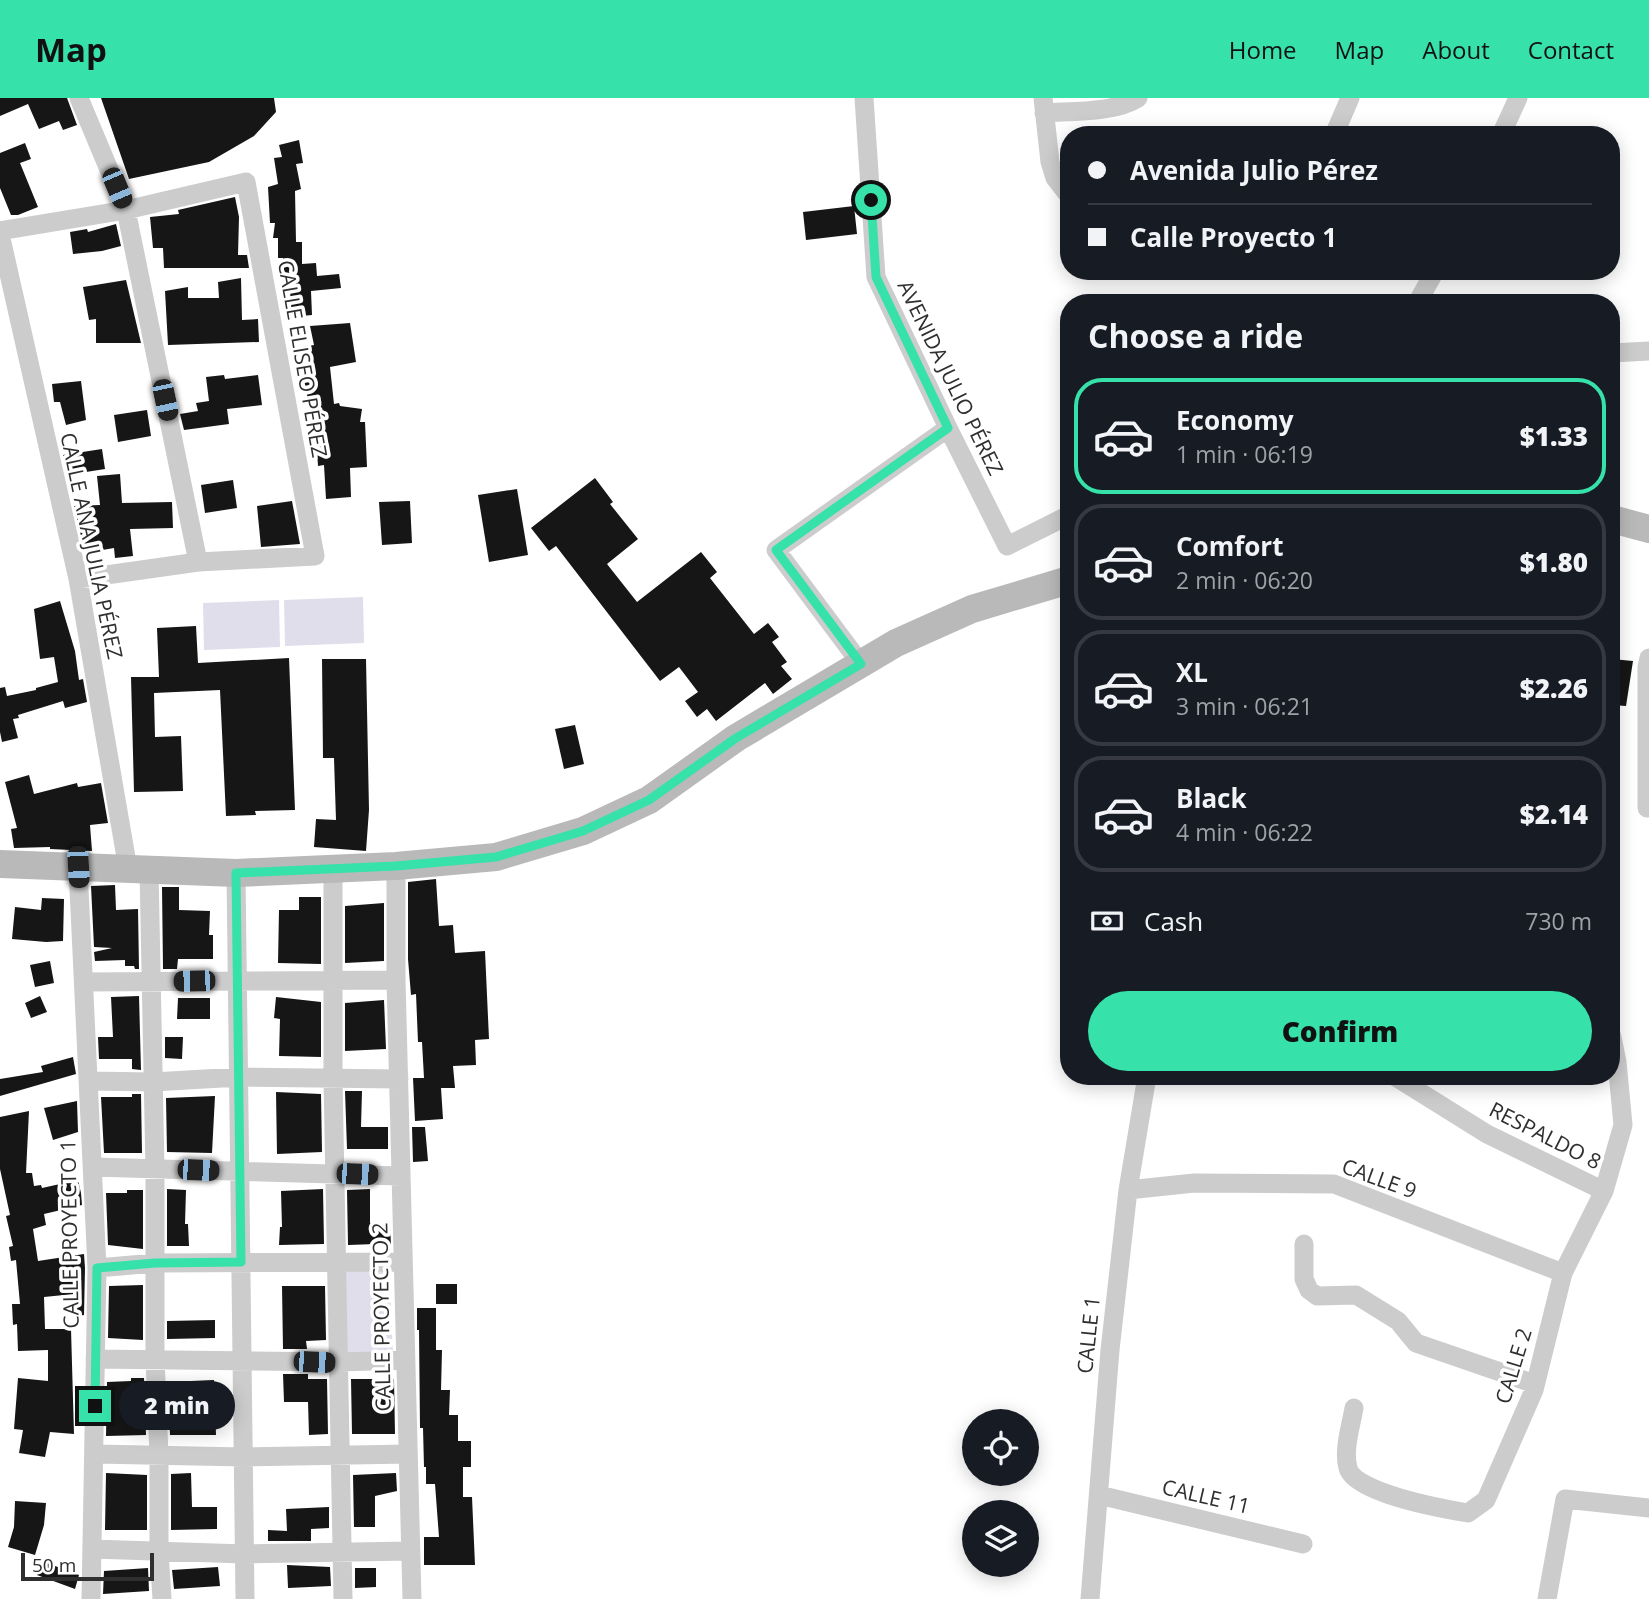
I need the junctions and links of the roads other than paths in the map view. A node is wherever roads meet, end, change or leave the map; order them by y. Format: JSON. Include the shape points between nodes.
{"nodes":[{"id":1,"x":79,"y":98,"type":"edge"},
{"id":2,"x":864,"y":98,"type":"edge"},
{"id":3,"x":1138,"y":98,"type":"edge"},
{"id":4,"x":1350,"y":98,"type":"edge"},
{"id":5,"x":1518,"y":98,"type":"edge"},
{"id":6,"x":1044,"y":105,"type":"edge"},
{"id":7,"x":1338,"y":126,"type":"edge"},
{"id":8,"x":1505,"y":126,"type":"edge"},
{"id":9,"x":1060,"y":184,"type":"edge"},
{"id":10,"x":126,"y":210,"type":"junction"},
{"id":11,"x":0,"y":233,"type":"edge"},
{"id":12,"x":1649,"y":351,"type":"edge"},
{"id":13,"x":1620,"y":353,"type":"edge"},
{"id":14,"x":948,"y":428,"type":"junction"},
{"id":15,"x":1060,"y":520,"type":"edge"},
{"id":16,"x":1620,"y":521,"type":"edge"},
{"id":17,"x":1649,"y":529,"type":"edge"},
{"id":18,"x":198,"y":562,"type":"junction"},
{"id":19,"x":78,"y":579,"type":"junction"},
{"id":20,"x":1060,"y":583,"type":"edge"},
{"id":21,"x":1649,"y":658,"type":"edge"},
{"id":22,"x":861,"y":664,"type":"junction"},
{"id":23,"x":1647,"y":808,"type":"edge"},
{"id":24,"x":1,"y":861,"type":"edge"},
{"id":25,"x":396,"y":866,"type":"junction"},
{"id":26,"x":78,"y":867,"type":"junction"},
{"id":27,"x":333,"y":869,"type":"junction"},
{"id":28,"x":138,"y":870,"type":"junction"},
{"id":29,"x":236,"y":873,"type":"junction"},
{"id":30,"x":237,"y":980,"type":"junction"},
{"id":31,"x":333,"y":980,"type":"junction"},
{"id":32,"x":396,"y":980,"type":"junction"},
{"id":33,"x":84,"y":982,"type":"junction"},
{"id":34,"x":150,"y":982,"type":"junction"},
{"id":35,"x":239,"y":1077,"type":"junction"},
{"id":36,"x":333,"y":1079,"type":"junction"},
{"id":37,"x":398,"y":1079,"type":"junction"},
{"id":38,"x":89,"y":1081,"type":"junction"},
{"id":39,"x":153,"y":1082,"type":"junction"},
{"id":40,"x":1146,"y":1085,"type":"edge"},
{"id":41,"x":1408,"y":1085,"type":"edge"},
{"id":42,"x":1617,"y":1085,"type":"edge"},
{"id":43,"x":93,"y":1167,"type":"junction"},
{"id":44,"x":155,"y":1169,"type":"junction"},
{"id":45,"x":240,"y":1171,"type":"junction"},
{"id":46,"x":335,"y":1174,"type":"junction"},
{"id":47,"x":401,"y":1176,"type":"junction"},
{"id":48,"x":1128,"y":1190,"type":"junction"},
{"id":49,"x":1604,"y":1191,"type":"junction"},
{"id":50,"x":1304,"y":1244,"type":"dead end"},
{"id":51,"x":241,"y":1262,"type":"junction"},
{"id":52,"x":337,"y":1262,"type":"junction"},
{"id":53,"x":403,"y":1262,"type":"junction"},
{"id":54,"x":155,"y":1263,"type":"junction"},
{"id":55,"x":97,"y":1268,"type":"junction"},
{"id":56,"x":1563,"y":1273,"type":"junction"},
{"id":57,"x":155,"y":1358,"type":"junction"},
{"id":58,"x":95,"y":1359,"type":"junction"},
{"id":59,"x":242,"y":1360,"type":"junction"},
{"id":60,"x":405,"y":1360,"type":"junction"},
{"id":61,"x":339,"y":1362,"type":"junction"},
{"id":62,"x":1535,"y":1384,"type":"junction"},
{"id":63,"x":1354,"y":1408,"type":"dead end"},
{"id":64,"x":95,"y":1454,"type":"junction"},
{"id":65,"x":408,"y":1454,"type":"junction"},
{"id":66,"x":159,"y":1455,"type":"junction"},
{"id":67,"x":341,"y":1455,"type":"junction"},
{"id":68,"x":244,"y":1457,"type":"junction"},
{"id":69,"x":1099,"y":1495,"type":"junction"},
{"id":70,"x":1649,"y":1508,"type":"edge"},
{"id":71,"x":1303,"y":1544,"type":"dead end"},
{"id":72,"x":92,"y":1549,"type":"junction"},
{"id":73,"x":159,"y":1550,"type":"junction"},
{"id":74,"x":410,"y":1550,"type":"junction"},
{"id":75,"x":343,"y":1552,"type":"junction"},
{"id":76,"x":245,"y":1554,"type":"junction"},
{"id":77,"x":91,"y":1599,"type":"edge"},
{"id":78,"x":162,"y":1599,"type":"edge"},
{"id":79,"x":245,"y":1599,"type":"edge"},
{"id":80,"x":342,"y":1599,"type":"edge"},
{"id":81,"x":412,"y":1599,"type":"edge"},
{"id":82,"x":1090,"y":1599,"type":"edge"},
{"id":83,"x":1547,"y":1599,"type":"edge"}],
"edges":[{"from":1,"to":10,"type":"street"},
{"from":2,"to":14,"type":"street","name":"AVENIDA JULIO PÉREZ","via":[[876,277]]},
{"from":3,"to":6,"type":"street","via":[[1102,109]]},
{"from":4,"to":7,"type":"street"},
{"from":5,"to":8,"type":"street"},
{"from":6,"to":9,"type":"street","via":[[1050,162]]},
{"from":10,"to":11,"type":"street","name":"CALLE ELISEO PÉREZ"},
{"from":10,"to":18,"type":"street"},
{"from":10,"to":18,"type":"street","name":"CALLE ELISEO PÉREZ","via":[[246,182],[315,556]]},
{"from":11,"to":19,"type":"street","name":"CALLE ANA JULIA PÉREZ"},
{"from":12,"to":13,"type":"street"},
{"from":14,"to":15,"type":"street","name":"AVENIDA JULIO PÉREZ","via":[[1007,546]]},
{"from":14,"to":22,"type":"street","via":[[776,550]]},
{"from":16,"to":17,"type":"street"},
{"from":18,"to":19,"type":"street","name":"CALLE ELISEO PÉREZ"},
{"from":19,"to":28,"type":"street","name":"CALLE ANA JULIA PÉREZ"},
{"from":20,"to":22,"type":"street","via":[[972,609]]},
{"from":21,"to":23,"type":"street"},
{"from":22,"to":25,"type":"street","via":[[736,738],[649,800],[583,831],[496,857]]},
{"from":24,"to":26,"type":"street"},
{"from":25,"to":27,"type":"street"},
{"from":25,"to":32,"type":"street","name":"CALLE PROYECTO 2"},
{"from":26,"to":28,"type":"street"},
{"from":26,"to":33,"type":"street","name":"CALLE PROYECTO 1"},
{"from":27,"to":29,"type":"street"},
{"from":27,"to":31,"type":"street"},
{"from":28,"to":29,"type":"street"},
{"from":28,"to":34,"type":"street","name":"CALLE ANA JULIA PÉREZ"},
{"from":29,"to":30,"type":"street"},
{"from":30,"to":31,"type":"street"},
{"from":30,"to":34,"type":"street"},
{"from":30,"to":35,"type":"street"},
{"from":31,"to":32,"type":"street"},
{"from":31,"to":36,"type":"street"},
{"from":32,"to":37,"type":"street","name":"CALLE PROYECTO 2"},
{"from":33,"to":34,"type":"street"},
{"from":33,"to":38,"type":"street","name":"CALLE PROYECTO 1"},
{"from":34,"to":39,"type":"street","name":"CALLE ANA JULIA PÉREZ"},
{"from":35,"to":36,"type":"street"},
{"from":35,"to":39,"type":"street"},
{"from":35,"to":45,"type":"street"},
{"from":36,"to":37,"type":"street"},
{"from":36,"to":46,"type":"street"},
{"from":37,"to":47,"type":"street","name":"CALLE PROYECTO 2"},
{"from":38,"to":39,"type":"street"},
{"from":38,"to":43,"type":"street","name":"CALLE PROYECTO 1"},
{"from":39,"to":44,"type":"street","name":"CALLE ANA JULIA PÉREZ"},
{"from":40,"to":48,"type":"street","name":"CALLE 1"},
{"from":41,"to":49,"type":"street","name":"RESPALDO 8","via":[[1487,1134]]},
{"from":42,"to":49,"type":"street","name":"CALLE 2","via":[[1623,1125]]},
{"from":43,"to":44,"type":"street"},
{"from":43,"to":55,"type":"street","name":"CALLE PROYECTO 1"},
{"from":44,"to":45,"type":"street"},
{"from":44,"to":54,"type":"street","name":"CALLE ANA JULIA PÉREZ"},
{"from":45,"to":46,"type":"street"},
{"from":45,"to":51,"type":"street"},
{"from":46,"to":47,"type":"street"},
{"from":46,"to":52,"type":"street"},
{"from":47,"to":53,"type":"street","name":"CALLE PROYECTO 2"},
{"from":48,"to":56,"type":"street","name":"CALLE 9","via":[[1194,1183],[1334,1184]]},
{"from":48,"to":69,"type":"street","name":"CALLE 1"},
{"from":49,"to":56,"type":"street","name":"CALLE 2"},
{"from":50,"to":62,"type":"street","via":[[1304,1279],[1317,1296],[1356,1295],[1398,1321],[1416,1343]]},
{"from":51,"to":52,"type":"street"},
{"from":51,"to":54,"type":"street"},
{"from":51,"to":59,"type":"street"},
{"from":52,"to":53,"type":"street"},
{"from":52,"to":61,"type":"street"},
{"from":53,"to":60,"type":"street","name":"CALLE PROYECTO 2"},
{"from":54,"to":55,"type":"street"},
{"from":54,"to":57,"type":"street","name":"CALLE ANA JULIA PÉREZ"},
{"from":55,"to":58,"type":"street","name":"CALLE PROYECTO 1"},
{"from":56,"to":62,"type":"street","name":"CALLE 2"},
{"from":57,"to":58,"type":"street"},
{"from":57,"to":59,"type":"street"},
{"from":57,"to":66,"type":"street","name":"CALLE ANA JULIA PÉREZ"},
{"from":58,"to":64,"type":"street","name":"CALLE PROYECTO 1"},
{"from":59,"to":61,"type":"street"},
{"from":59,"to":68,"type":"street"},
{"from":60,"to":61,"type":"street"},
{"from":60,"to":65,"type":"street","name":"CALLE PROYECTO 2"},
{"from":61,"to":67,"type":"street"},
{"from":62,"to":63,"type":"street","name":"CALLE 2","via":[[1486,1500],[1468,1513],[1415,1502],[1354,1479],[1347,1452]]},
{"from":64,"to":66,"type":"street"},
{"from":64,"to":72,"type":"street","name":"CALLE PROYECTO 1"},
{"from":65,"to":67,"type":"street"},
{"from":65,"to":74,"type":"street","name":"CALLE PROYECTO 2"},
{"from":66,"to":68,"type":"street"},
{"from":66,"to":73,"type":"street","name":"CALLE ANA JULIA PÉREZ"},
{"from":67,"to":68,"type":"street"},
{"from":67,"to":75,"type":"street"},
{"from":68,"to":76,"type":"street"},
{"from":69,"to":71,"type":"street","name":"CALLE 11"},
{"from":69,"to":82,"type":"street","name":"CALLE 1"},
{"from":70,"to":83,"type":"street","via":[[1565,1499]]},
{"from":72,"to":73,"type":"street"},
{"from":72,"to":77,"type":"street","name":"CALLE PROYECTO 1"},
{"from":73,"to":76,"type":"street"},
{"from":73,"to":78,"type":"street","name":"CALLE ANA JULIA PÉREZ"},
{"from":74,"to":75,"type":"street"},
{"from":74,"to":81,"type":"street","name":"CALLE PROYECTO 2"},
{"from":75,"to":76,"type":"street"},
{"from":75,"to":80,"type":"street"},
{"from":76,"to":79,"type":"street"}]}
